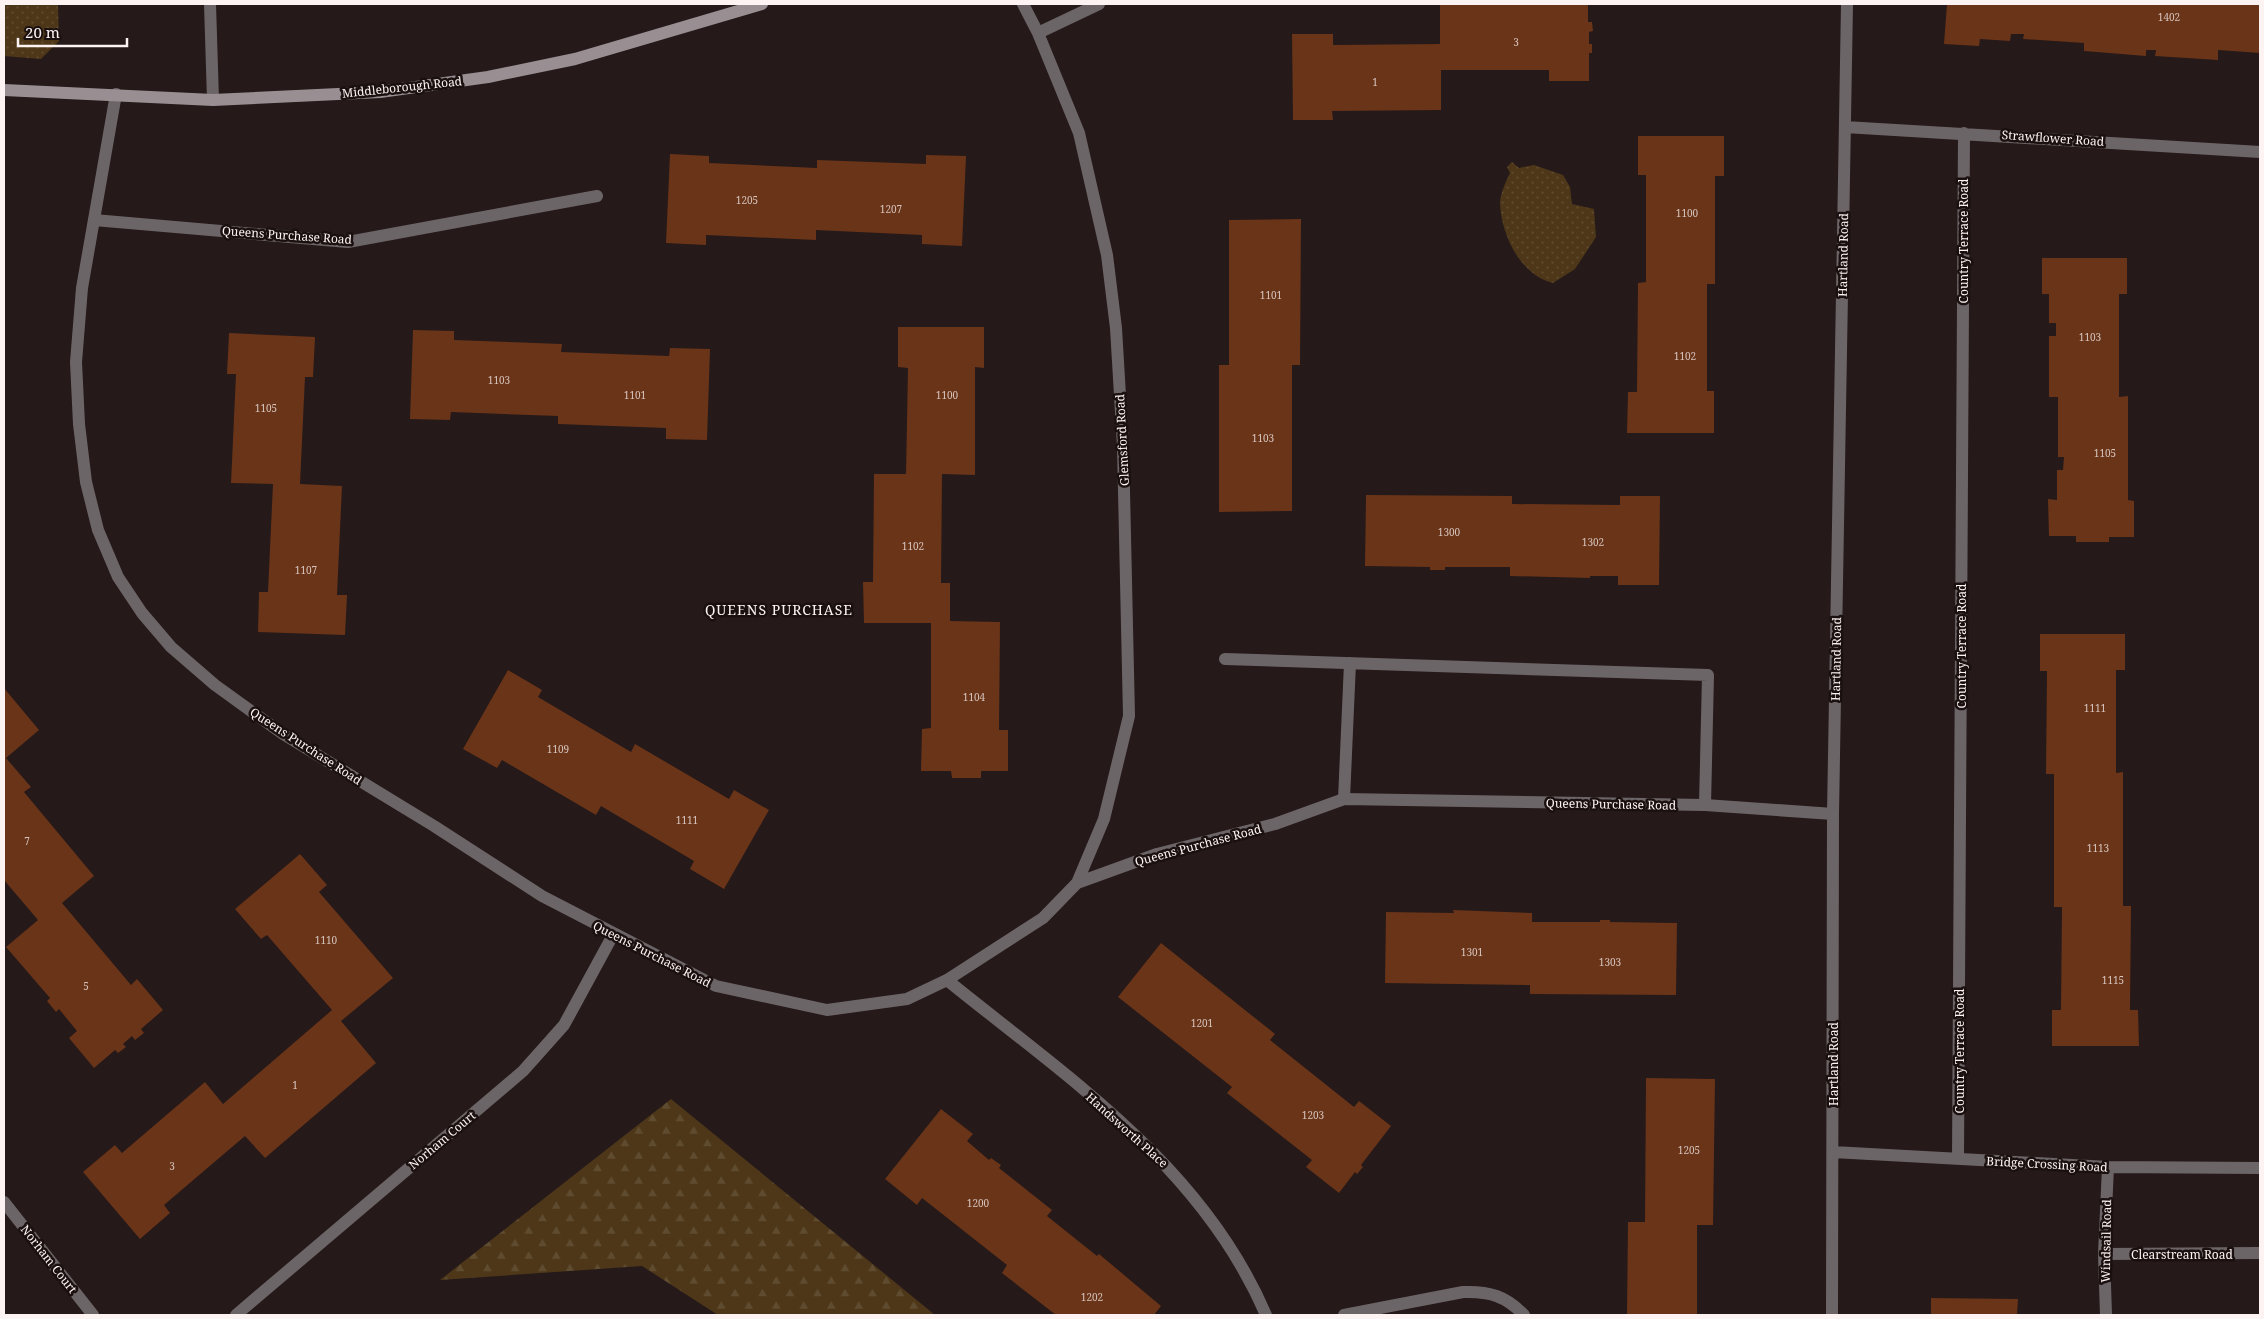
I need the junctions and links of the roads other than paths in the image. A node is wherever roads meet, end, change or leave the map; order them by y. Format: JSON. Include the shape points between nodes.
{"nodes":[{"id":1,"x":210,"y":4,"type":"edge"},
{"id":2,"x":762,"y":4,"type":"edge"},
{"id":3,"x":1023,"y":4,"type":"edge"},
{"id":4,"x":1099,"y":4,"type":"edge"},
{"id":5,"x":1847,"y":4,"type":"edge"},
{"id":6,"x":1038,"y":33,"type":"junction"},
{"id":7,"x":4,"y":90,"type":"edge"},
{"id":8,"x":116,"y":94,"type":"junction"},
{"id":9,"x":213,"y":100,"type":"junction"},
{"id":10,"x":1845,"y":127,"type":"junction"},
{"id":11,"x":1964,"y":133,"type":"junction"},
{"id":12,"x":2260,"y":152,"type":"edge"},
{"id":13,"x":597,"y":196,"type":"dead end"},
{"id":14,"x":94,"y":220,"type":"junction"},
{"id":15,"x":1225,"y":659,"type":"dead end"},
{"id":16,"x":1350,"y":664,"type":"junction"},
{"id":17,"x":1344,"y":799,"type":"junction"},
{"id":18,"x":1705,"y":805,"type":"junction"},
{"id":19,"x":1833,"y":814,"type":"junction"},
{"id":20,"x":1077,"y":883,"type":"junction"},
{"id":21,"x":613,"y":935,"type":"junction"},
{"id":22,"x":948,"y":980,"type":"junction"},
{"id":23,"x":1833,"y":1152,"type":"junction"},
{"id":24,"x":1958,"y":1159,"type":"junction"},
{"id":25,"x":2108,"y":1167,"type":"junction"},
{"id":26,"x":2260,"y":1168,"type":"edge"},
{"id":27,"x":4,"y":1202,"type":"edge"},
{"id":28,"x":2260,"y":1253,"type":"edge"},
{"id":29,"x":2104,"y":1254,"type":"junction"},
{"id":30,"x":93,"y":1315,"type":"edge"},
{"id":31,"x":236,"y":1315,"type":"edge"},
{"id":32,"x":1266,"y":1315,"type":"edge"},
{"id":33,"x":1344,"y":1315,"type":"edge"},
{"id":34,"x":1524,"y":1315,"type":"edge"},
{"id":35,"x":1832,"y":1315,"type":"edge"},
{"id":36,"x":2106,"y":1315,"type":"edge"}],
"edges":[{"from":1,"to":9,"type":"street"},
{"from":2,"to":9,"type":"street","name":"Middleborough Road","via":[[575,59],[488,77],[380,92]]},
{"from":3,"to":6,"type":"street","name":"Glemsford Road"},
{"from":4,"to":6,"type":"street"},
{"from":5,"to":10,"type":"street","name":"Hartland Road"},
{"from":6,"to":20,"type":"street","name":"Glemsford Road","via":[[1079,133],[1094,192],[1107,256],[1116,328],[1123,446],[1129,716],[1104,819]]},
{"from":7,"to":8,"type":"street","name":"Middleborough Road"},
{"from":8,"to":9,"type":"street","name":"Middleborough Road"},
{"from":8,"to":14,"type":"street","name":"Queens Purchase Road"},
{"from":10,"to":11,"type":"street","name":"Strawflower Road"},
{"from":10,"to":19,"type":"street","name":"Hartland Road"},
{"from":11,"to":12,"type":"street","name":"Strawflower Road"},
{"from":11,"to":24,"type":"street","name":"Country Terrace Road"},
{"from":13,"to":14,"type":"street","name":"Queens Purchase Road","via":[[348,242]]},
{"from":14,"to":21,"type":"street","name":"Queens Purchase Road","via":[[82,288],[76,362],[83,463],[98,530],[118,577],[142,614],[171,647],[215,685],[283,734],[542,896]]},
{"from":15,"to":16,"type":"street"},
{"from":16,"to":17,"type":"street"},
{"from":16,"to":18,"type":"street","via":[[1708,675]]},
{"from":17,"to":18,"type":"street","name":"Queens Purchase Road"},
{"from":17,"to":20,"type":"street","name":"Queens Purchase Road","via":[[1275,824],[1158,854]]},
{"from":18,"to":19,"type":"street","name":"Queens Purchase Road"},
{"from":19,"to":23,"type":"street","name":"Hartland Road"},
{"from":20,"to":22,"type":"street","name":"Queens Purchase Road","via":[[1043,918]]},
{"from":21,"to":22,"type":"street","name":"Queens Purchase Road","via":[[716,986],[827,1010],[907,999]]},
{"from":21,"to":31,"type":"street","name":"Norham Court","via":[[564,1025],[523,1071]]},
{"from":22,"to":32,"type":"street","name":"Handsworth Place","via":[[1102,1106],[1183,1182],[1229,1243]]},
{"from":23,"to":24,"type":"street","name":"Bridge Crossing Road"},
{"from":23,"to":35,"type":"street","name":"Hartland Road"},
{"from":24,"to":25,"type":"street","name":"Bridge Crossing Road"},
{"from":25,"to":26,"type":"street","name":"Bridge Crossing Road"},
{"from":25,"to":29,"type":"street","name":"Windsail Road"},
{"from":27,"to":30,"type":"street","name":"Norham Court"},
{"from":28,"to":29,"type":"street","name":"Clearstream Road"},
{"from":29,"to":36,"type":"street","name":"Windsail Road"},
{"from":33,"to":34,"type":"street","via":[[1463,1292],[1501,1296]]}]}
